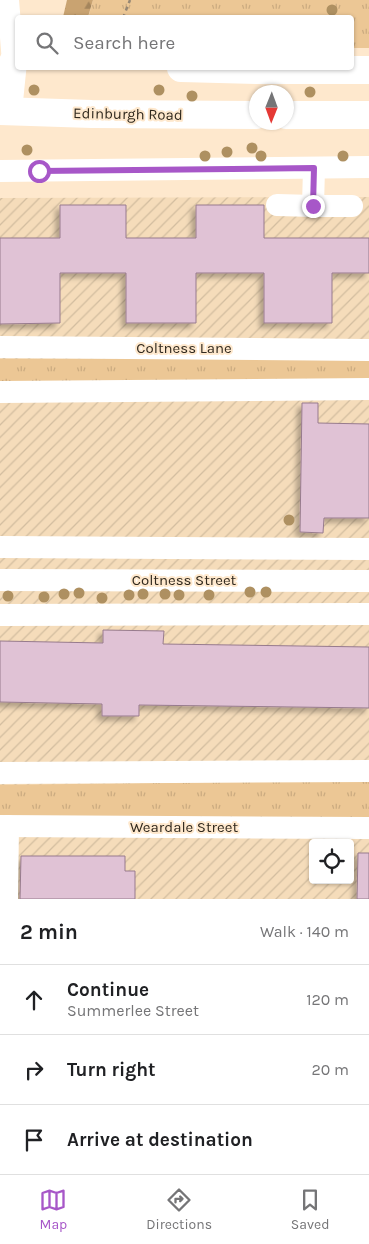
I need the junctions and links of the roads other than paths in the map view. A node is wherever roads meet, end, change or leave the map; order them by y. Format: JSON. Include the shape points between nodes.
{"nodes":[{"id":1,"x":8,"y":0,"type":"edge"},
{"id":2,"x":10,"y":62,"type":"edge"},
{"id":3,"x":259,"y":70,"type":"edge"},
{"id":4,"x":354,"y":70,"type":"edge"},
{"id":5,"x":354,"y":70,"type":"edge"},
{"id":6,"x":369,"y":70,"type":"edge"},
{"id":7,"x":4,"y":111,"type":"edge"},
{"id":8,"x":249,"y":115,"type":"edge"},
{"id":9,"x":294,"y":115,"type":"edge"},
{"id":10,"x":369,"y":115,"type":"edge"},
{"id":11,"x":369,"y":167,"type":"edge"},
{"id":12,"x":314,"y":168,"type":"junction"},
{"id":13,"x":0,"y":171,"type":"edge"},
{"id":14,"x":277,"y":205,"type":"dead end"},
{"id":15,"x":313,"y":206,"type":"junction"},
{"id":16,"x":352,"y":206,"type":"dead end"},
{"id":17,"x":0,"y":347,"type":"edge"},
{"id":18,"x":369,"y":350,"type":"edge"},
{"id":19,"x":369,"y":389,"type":"edge"},
{"id":20,"x":0,"y":392,"type":"edge"},
{"id":21,"x":0,"y":547,"type":"edge"},
{"id":22,"x":369,"y":549,"type":"edge"},
{"id":23,"x":0,"y":580,"type":"edge"},
{"id":24,"x":369,"y":581,"type":"edge"},
{"id":25,"x":0,"y":614,"type":"edge"},
{"id":26,"x":369,"y":614,"type":"edge"},
{"id":27,"x":369,"y":771,"type":"edge"},
{"id":28,"x":0,"y":772,"type":"edge"},
{"id":29,"x":4,"y":826,"type":"edge"},
{"id":30,"x":369,"y":828,"type":"edge"},
{"id":31,"x":7,"y":899,"type":"edge"}],
"edges":[{"from":1,"to":2,"type":"street"},
{"from":2,"to":7,"type":"main road"},
{"from":3,"to":4,"type":"main road"},
{"from":5,"to":6,"type":"main road"},
{"from":7,"to":8,"type":"main road","name":"Edinburgh Road"},
{"from":9,"to":10,"type":"main road"},
{"from":11,"to":12,"type":"street"},
{"from":12,"to":13,"type":"street"},
{"from":12,"to":15,"type":"street"},
{"from":14,"to":15,"type":"street"},
{"from":15,"to":16,"type":"street"},
{"from":17,"to":18,"type":"street","name":"Coltness Lane"},
{"from":19,"to":20,"type":"street"},
{"from":21,"to":22,"type":"street"},
{"from":23,"to":24,"type":"street","name":"Coltness Street"},
{"from":25,"to":26,"type":"street"},
{"from":27,"to":28,"type":"street"},
{"from":29,"to":30,"type":"street","name":"Weardale Street"},
{"from":29,"to":31,"type":"street"}]}
